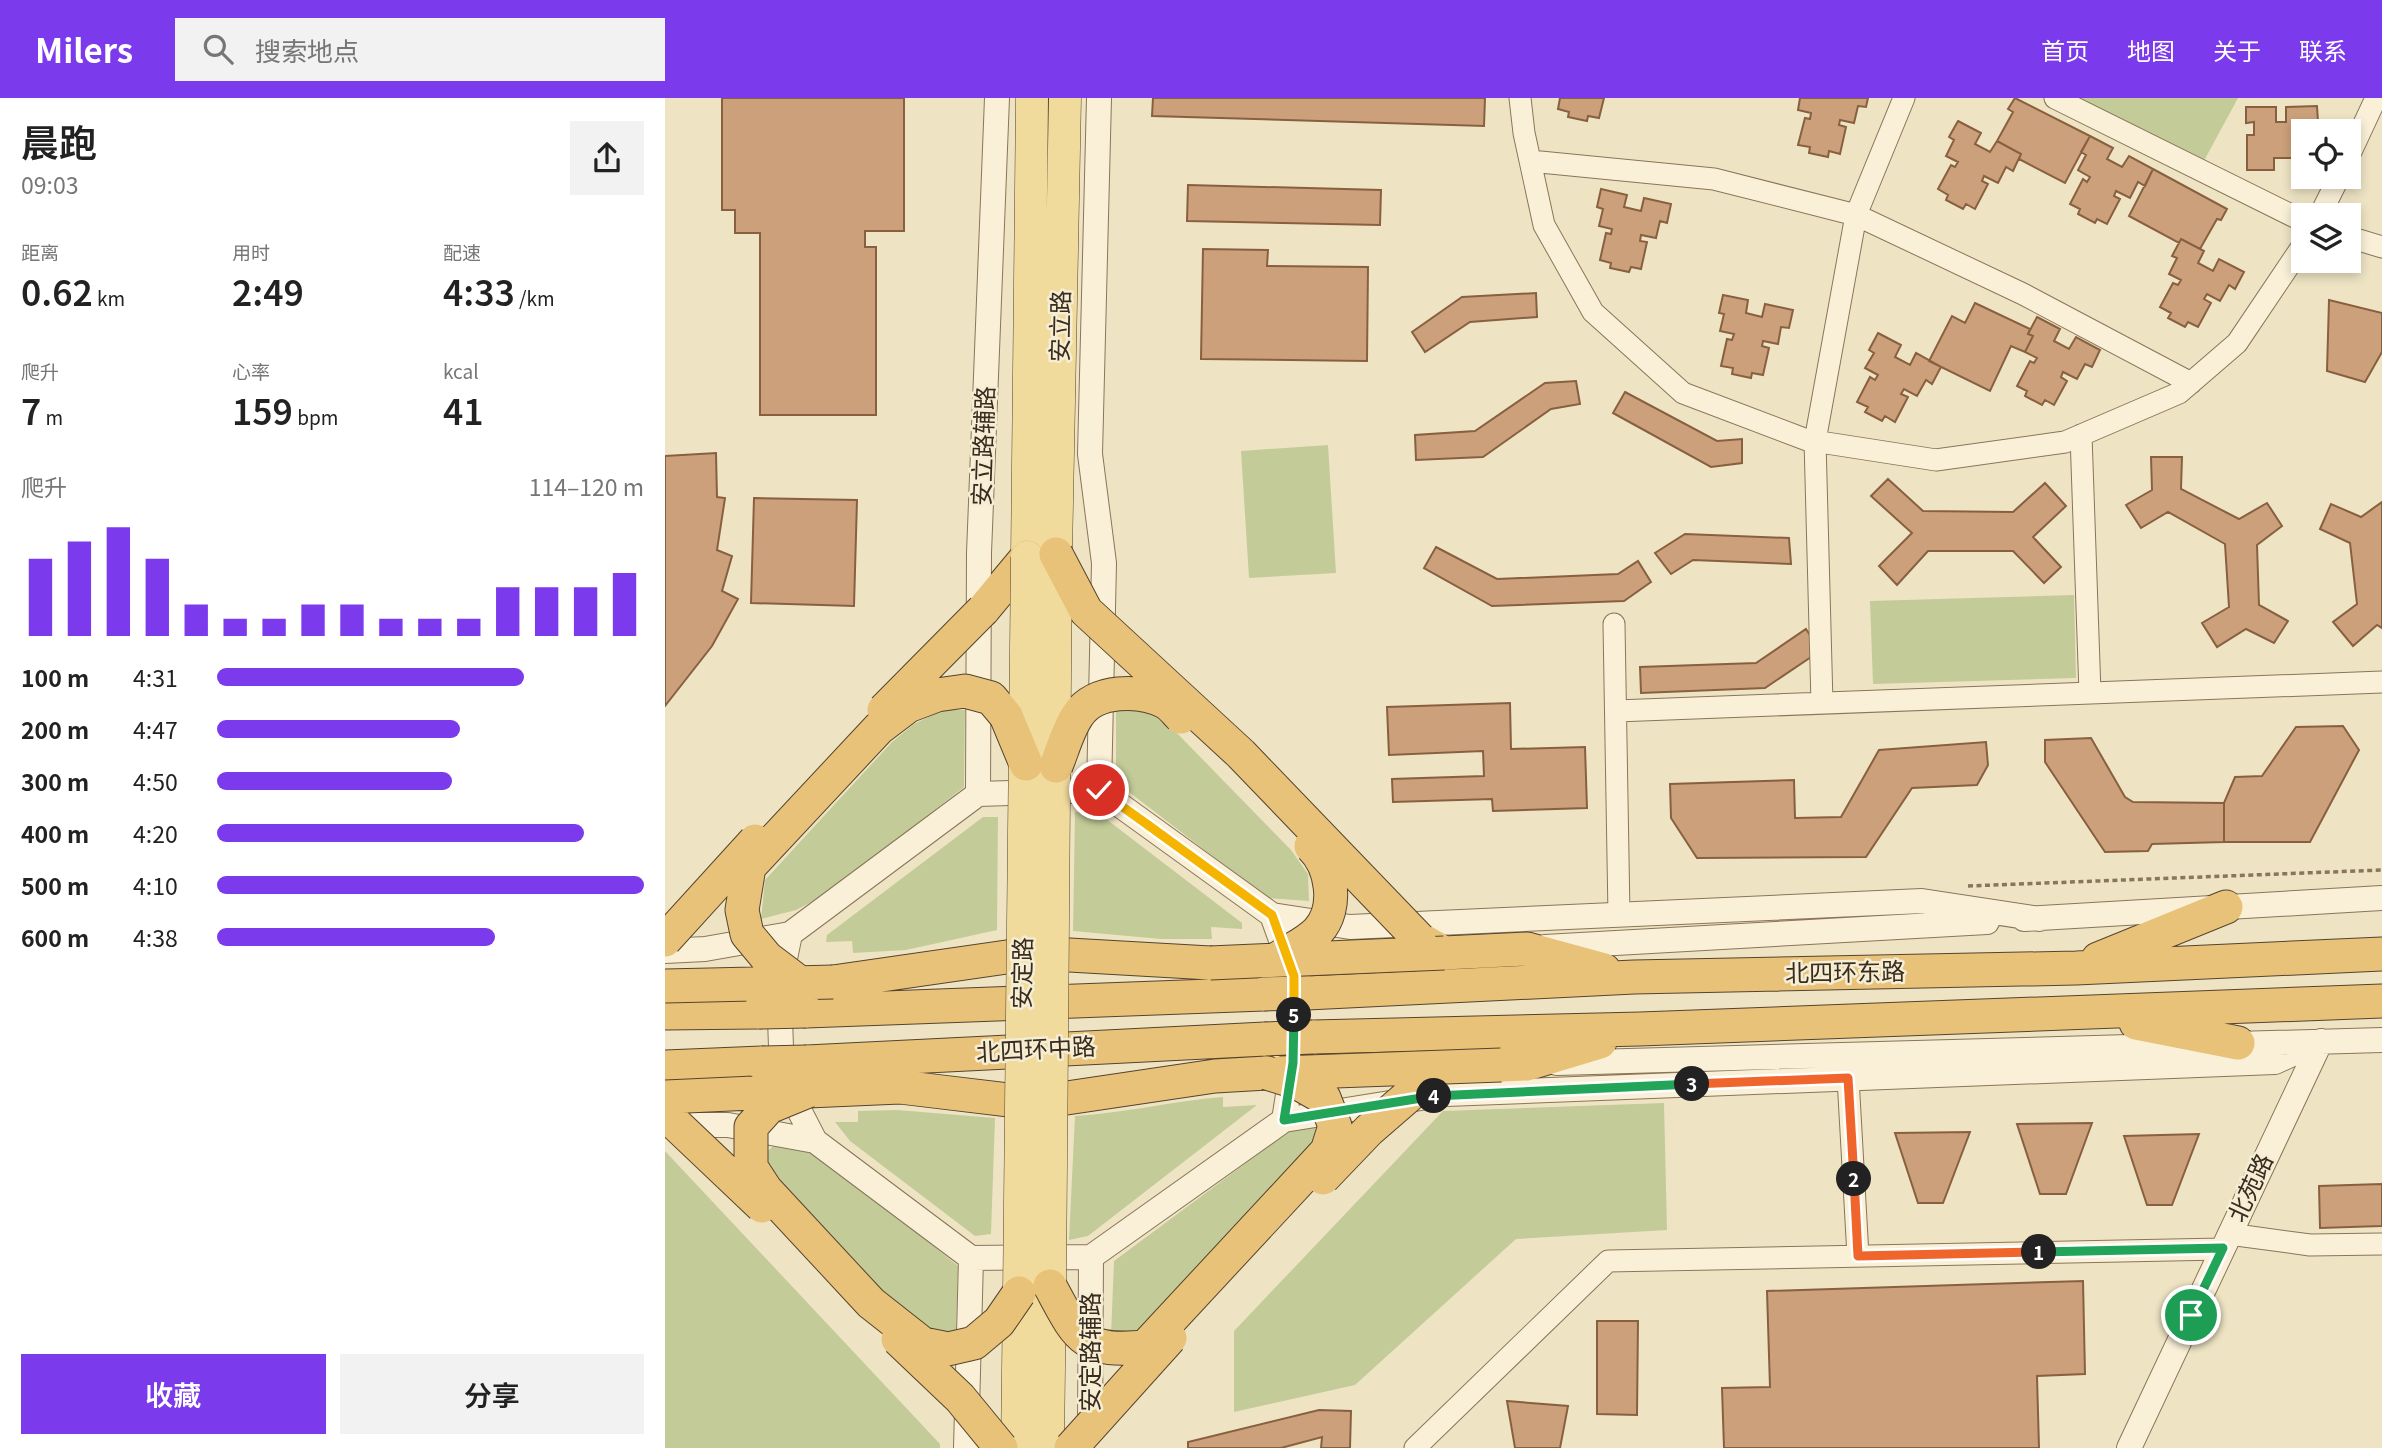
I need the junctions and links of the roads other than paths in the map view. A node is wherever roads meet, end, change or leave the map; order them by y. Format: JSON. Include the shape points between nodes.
{"nodes":[{"id":1,"x":997,"y":98,"type":"edge"},
{"id":2,"x":1032,"y":98,"type":"edge"},
{"id":3,"x":1065,"y":98,"type":"edge"},
{"id":4,"x":1099,"y":98,"type":"edge"},
{"id":5,"x":1520,"y":98,"type":"edge"},
{"id":6,"x":1904,"y":98,"type":"edge"},
{"id":7,"x":2055,"y":98,"type":"edge"},
{"id":8,"x":2376,"y":98,"type":"edge"},
{"id":9,"x":2361,"y":130,"type":"edge"},
{"id":10,"x":1530,"y":161,"type":"junction"},
{"id":11,"x":1856,"y":215,"type":"junction"},
{"id":12,"x":2291,"y":215,"type":"edge"},
{"id":13,"x":2361,"y":241,"type":"edge"},
{"id":14,"x":2382,"y":247,"type":"edge"},
{"id":15,"x":2291,"y":263,"type":"edge"},
{"id":16,"x":2191,"y":383,"type":"junction"},
{"id":17,"x":2081,"y":435,"type":"junction"},
{"id":18,"x":1815,"y":441,"type":"junction"},
{"id":19,"x":1043,"y":496,"type":"junction"},
{"id":20,"x":1042,"y":556,"type":"junction"},
{"id":21,"x":1614,"y":624,"type":"dead end"},
{"id":22,"x":2382,"y":682,"type":"edge"},
{"id":23,"x":2090,"y":693,"type":"junction"},
{"id":24,"x":1822,"y":703,"type":"junction"},
{"id":25,"x":1616,"y":711,"type":"junction"},
{"id":26,"x":1041,"y":765,"type":"junction"},
{"id":27,"x":1099,"y":790,"type":"junction"},
{"id":28,"x":978,"y":794,"type":"junction"},
{"id":29,"x":2382,"y":898,"type":"edge"},
{"id":30,"x":2226,"y":906,"type":"junction"},
{"id":31,"x":1272,"y":915,"type":"junction"},
{"id":32,"x":1619,"y":915,"type":"junction"},
{"id":33,"x":2039,"y":919,"type":"junction"},
{"id":34,"x":790,"y":934,"type":"junction"},
{"id":35,"x":665,"y":940,"type":"edge"},
{"id":36,"x":1527,"y":948,"type":"junction"},
{"id":37,"x":665,"y":951,"type":"edge"},
{"id":38,"x":1444,"y":953,"type":"junction"},
{"id":39,"x":2382,"y":954,"type":"edge"},
{"id":40,"x":1277,"y":959,"type":"junction"},
{"id":41,"x":2075,"y":968,"type":"junction"},
{"id":42,"x":1634,"y":977,"type":"junction"},
{"id":43,"x":665,"y":986,"type":"edge"},
{"id":44,"x":1307,"y":993,"type":"joint"},
{"id":45,"x":803,"y":997,"type":"junction"},
{"id":46,"x":2382,"y":1001,"type":"edge"},
{"id":47,"x":2082,"y":1012,"type":"junction"},
{"id":48,"x":665,"y":1013,"type":"edge"},
{"id":49,"x":1640,"y":1030,"type":"junction"},
{"id":50,"x":1313,"y":1037,"type":"joint"},
{"id":51,"x":2382,"y":1040,"type":"edge"},
{"id":52,"x":2321,"y":1041,"type":"junction"},
{"id":53,"x":2238,"y":1044,"type":"junction"},
{"id":54,"x":1514,"y":1065,"type":"junction"},
{"id":55,"x":665,"y":1067,"type":"edge"},
{"id":56,"x":1455,"y":1067,"type":"junction"},
{"id":57,"x":1267,"y":1073,"type":"junction"},
{"id":58,"x":807,"y":1076,"type":"junction"},
{"id":59,"x":1848,"y":1078,"type":"junction"},
{"id":60,"x":665,"y":1097,"type":"edge"},
{"id":61,"x":665,"y":1114,"type":"edge"},
{"id":62,"x":1284,"y":1120,"type":"junction"},
{"id":63,"x":665,"y":1125,"type":"edge"},
{"id":64,"x":815,"y":1141,"type":"junction"},
{"id":65,"x":2226,"y":1241,"type":"junction"},
{"id":66,"x":2382,"y":1244,"type":"edge"},
{"id":67,"x":1858,"y":1256,"type":"junction"},
{"id":68,"x":1091,"y":1257,"type":"junction"},
{"id":69,"x":971,"y":1258,"type":"junction"},
{"id":70,"x":1034,"y":1289,"type":"junction"},
{"id":71,"x":966,"y":1448,"type":"edge"},
{"id":72,"x":1001,"y":1448,"type":"edge"},
{"id":73,"x":1017,"y":1448,"type":"edge"},
{"id":74,"x":1048,"y":1448,"type":"edge"},
{"id":75,"x":1071,"y":1448,"type":"edge"},
{"id":76,"x":1090,"y":1448,"type":"edge"},
{"id":77,"x":1415,"y":1448,"type":"edge"},
{"id":78,"x":2129,"y":1448,"type":"edge"}],
"edges":[{"from":1,"to":28,"type":"street","name":"安立路辅路","via":[[979,552]]},
{"from":2,"to":19,"type":"main road","name":"安立路"},
{"from":3,"to":19,"type":"main road","name":"安立路"},
{"from":4,"to":27,"type":"street","via":[[1090,454],[1104,563]]},
{"from":5,"to":10,"type":"street"},
{"from":6,"to":11,"type":"street"},
{"from":7,"to":12,"type":"street"},
{"from":8,"to":9,"type":"street"},
{"from":10,"to":11,"type":"street","via":[[1714,179]]},
{"from":10,"to":18,"type":"street","via":[[1544,225],[1593,312],[1683,393]]},
{"from":11,"to":16,"type":"street","via":[[2022,294]]},
{"from":11,"to":18,"type":"street"},
{"from":13,"to":14,"type":"street"},
{"from":15,"to":16,"type":"street","via":[[2237,344]]},
{"from":16,"to":17,"type":"street","via":[[2179,393]]},
{"from":17,"to":18,"type":"street","via":[[2065,442],[1936,460]]},
{"from":17,"to":23,"type":"street"},
{"from":18,"to":24,"type":"street"},
{"from":19,"to":20,"type":"main road","name":"安立路"},
{"from":20,"to":26,"type":"main road","name":"安定路","bridge":true},
{"from":20,"to":35,"type":"highway","bridge":true,"via":[[717,880]]},
{"from":20,"to":38,"type":"highway","bridge":true,"via":[[1086,611],[1241,754],[1419,939]]},
{"from":21,"to":25,"type":"street"},
{"from":22,"to":23,"type":"street"},
{"from":23,"to":24,"type":"street"},
{"from":24,"to":25,"type":"street"},
{"from":25,"to":32,"type":"street"},
{"from":26,"to":40,"type":"highway","bridge":true,"via":[[1079,713],[1098,698],[1125,693],[1166,703],[1318,852],[1332,883],[1329,907],[1319,930]]},
{"from":26,"to":45,"type":"highway","bridge":true,"via":[[991,698],[965,691],[908,706],[879,728],[749,867],[741,910],[747,934]]},
{"from":26,"to":70,"type":"main road","name":"安定路","bridge":true},
{"from":27,"to":28,"type":"street"},
{"from":27,"to":31,"type":"street"},
{"from":28,"to":34,"type":"street"},
{"from":29,"to":30,"type":"street","name":"北四环东路"},
{"from":30,"to":33,"type":"street","name":"北四环东路"},
{"from":30,"to":41,"type":"highway"},
{"from":31,"to":32,"type":"street","via":[[1350,927]]},
{"from":31,"to":62,"type":"street","via":[[1294,976],[1293,1063]]},
{"from":32,"to":33,"type":"street","via":[[1922,901]]},
{"from":33,"to":36,"type":"street","name":"北四环东路"},
{"from":34,"to":37,"type":"street"},
{"from":34,"to":64,"type":"street","via":[[779,988],[782,1077]]},
{"from":36,"to":38,"type":"highway"},
{"from":36,"to":42,"type":"highway"},
{"from":38,"to":40,"type":"highway","bridge":true},
{"from":39,"to":41,"type":"highway","name":"北四环东路"},
{"from":40,"to":45,"type":"highway","bridge":true,"via":[[1210,962],[1034,953],[834,982]]},
{"from":41,"to":42,"type":"highway","name":"北四环东路"},
{"from":42,"to":44,"type":"highway","name":"北四环东路"},
{"from":43,"to":45,"type":"highway","bridge":true},
{"from":44,"to":45,"type":"highway","name":"北四环中路","bridge":true},
{"from":45,"to":48,"type":"highway","bridge":true,"via":[[759,1012]]},
{"from":46,"to":47,"type":"highway","name":"北四环东路"},
{"from":47,"to":49,"type":"highway","name":"北四环东路"},
{"from":47,"to":53,"type":"highway"},
{"from":49,"to":50,"type":"highway","name":"北四环东路"},
{"from":49,"to":54,"type":"highway"},
{"from":50,"to":58,"type":"highway","name":"北四环中路","bridge":true},
{"from":51,"to":52,"type":"street"},
{"from":52,"to":53,"type":"street"},
{"from":52,"to":59,"type":"street","via":[[2276,1062]]},
{"from":52,"to":65,"type":"street","name":"北苑路"},
{"from":53,"to":54,"type":"street"},
{"from":54,"to":56,"type":"highway","bridge":true},
{"from":55,"to":58,"type":"highway","bridge":true,"via":[[762,1063]]},
{"from":56,"to":57,"type":"highway","bridge":true},
{"from":56,"to":75,"type":"highway","bridge":true,"via":[[1414,1091],[1369,1130]]},
{"from":57,"to":58,"type":"highway","via":[[1215,1076],[1033,1103],[900,1087],[843,1090]]},
{"from":57,"to":70,"type":"highway","bridge":true,"via":[[1299,1083],[1324,1098],[1335,1126],[1327,1151],[1145,1347],[1094,1346]]},
{"from":58,"to":60,"type":"highway","bridge":true},
{"from":58,"to":70,"type":"highway","bridge":true,"via":[[751,1127],[751,1167],[766,1191],[871,1303],[923,1344],[948,1349],[974,1343]]},
{"from":59,"to":62,"type":"street","via":[[1446,1094]]},
{"from":59,"to":67,"type":"street"},
{"from":61,"to":72,"type":"highway","bridge":true,"via":[[960,1398]]},
{"from":62,"to":68,"type":"street"},
{"from":63,"to":64,"type":"street","via":[[728,1125]]},
{"from":64,"to":69,"type":"street"},
{"from":65,"to":66,"type":"street"},
{"from":65,"to":67,"type":"street"},
{"from":65,"to":78,"type":"street","name":"北苑路"},
{"from":67,"to":77,"type":"street","via":[[1608,1261]]},
{"from":68,"to":69,"type":"street"},
{"from":68,"to":76,"type":"street","name":"安定路辅路"},
{"from":69,"to":71,"type":"street"},
{"from":70,"to":73,"type":"main road","name":"安定路"},
{"from":70,"to":74,"type":"main road","name":"安定路"}]}
